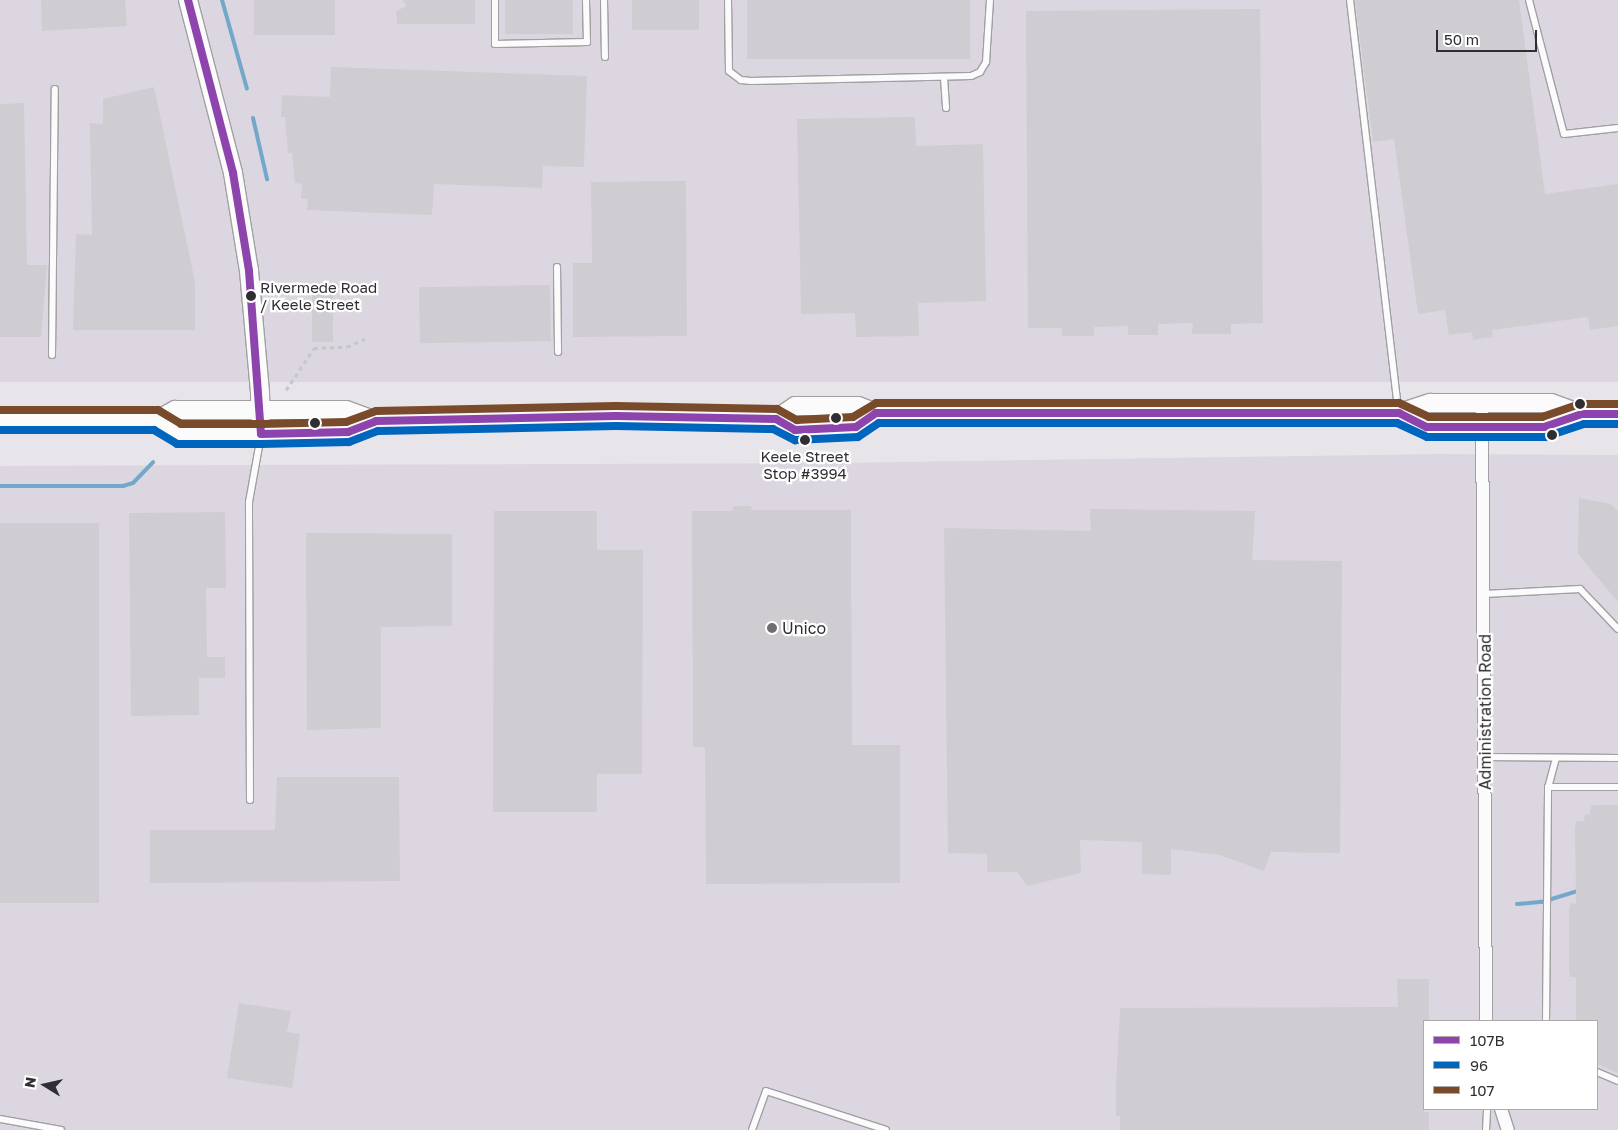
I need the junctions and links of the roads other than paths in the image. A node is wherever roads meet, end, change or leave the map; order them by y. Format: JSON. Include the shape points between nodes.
{"nodes":[{"id":1,"x":188,"y":0,"type":"edge"},
{"id":2,"x":495,"y":0,"type":"edge"},
{"id":3,"x":586,"y":0,"type":"edge"},
{"id":4,"x":604,"y":0,"type":"edge"},
{"id":5,"x":728,"y":0,"type":"edge"},
{"id":6,"x":990,"y":0,"type":"edge"},
{"id":7,"x":1350,"y":0,"type":"edge"},
{"id":8,"x":1529,"y":0,"type":"edge"},
{"id":9,"x":605,"y":56,"type":"dead end"},
{"id":10,"x":944,"y":78,"type":"junction"},
{"id":11,"x":55,"y":89,"type":"dead end"},
{"id":12,"x":946,"y":108,"type":"dead end"},
{"id":13,"x":1618,"y":128,"type":"edge"},
{"id":14,"x":557,"y":267,"type":"dead end"},
{"id":15,"x":558,"y":352,"type":"dead end"},
{"id":16,"x":52,"y":355,"type":"dead end"},
{"id":17,"x":1482,"y":404,"type":"junction"},
{"id":18,"x":261,"y":411,"type":"junction"},
{"id":19,"x":1399,"y":413,"type":"junction"},
{"id":20,"x":1582,"y":414,"type":"junction"},
{"id":21,"x":1618,"y":414,"type":"edge"},
{"id":22,"x":0,"y":420,"type":"edge"},
{"id":23,"x":157,"y":420,"type":"junction"},
{"id":24,"x":376,"y":421,"type":"junction"},
{"id":25,"x":1482,"y":426,"type":"junction"},
{"id":26,"x":261,"y":434,"type":"junction"},
{"id":27,"x":1484,"y":594,"type":"junction"},
{"id":28,"x":1618,"y":629,"type":"edge"},
{"id":29,"x":1485,"y":757,"type":"junction"},
{"id":30,"x":1556,"y":758,"type":"junction"},
{"id":31,"x":1618,"y":758,"type":"edge"},
{"id":32,"x":1548,"y":787,"type":"junction"},
{"id":33,"x":1618,"y":787,"type":"edge"},
{"id":34,"x":250,"y":800,"type":"dead end"},
{"id":35,"x":1486,"y":1020,"type":"edge"},
{"id":36,"x":1546,"y":1020,"type":"edge"},
{"id":37,"x":1598,"y":1072,"type":"edge"},
{"id":38,"x":1618,"y":1081,"type":"edge"},
{"id":39,"x":1487,"y":1110,"type":"edge"},
{"id":40,"x":1501,"y":1110,"type":"edge"},
{"id":41,"x":0,"y":1119,"type":"edge"},
{"id":42,"x":60,"y":1130,"type":"edge"},
{"id":43,"x":752,"y":1130,"type":"edge"},
{"id":44,"x":886,"y":1130,"type":"edge"},
{"id":45,"x":1486,"y":1130,"type":"edge"},
{"id":46,"x":1508,"y":1130,"type":"edge"}],
"edges":[{"from":1,"to":18,"type":"main road","via":[[233,172],[249,271]]},
{"from":2,"to":3,"type":"lane","via":[[495,44],[587,42]]},
{"from":4,"to":9,"type":"lane"},
{"from":5,"to":10,"type":"lane","via":[[727,61],[729,71],[741,80]]},
{"from":6,"to":10,"type":"lane","via":[[986,62],[980,72],[971,76]]},
{"from":7,"to":19,"type":"lane"},
{"from":8,"to":13,"type":"lane","via":[[1564,134]]},
{"from":10,"to":12,"type":"lane"},
{"from":11,"to":16,"type":"lane"},
{"from":14,"to":15,"type":"lane"},
{"from":17,"to":19,"type":"main road","via":[[1430,403]]},
{"from":17,"to":20,"type":"main road","via":[[1551,403]]},
{"from":17,"to":25,"type":"street","name":"Administration Road"},
{"from":18,"to":23,"type":"main road","via":[[176,410]]},
{"from":18,"to":24,"type":"main road","via":[[346,410]]},
{"from":18,"to":26,"type":"main road"},
{"from":19,"to":24,"type":"main road","via":[[876,413],[858,406],[795,406],[776,419],[616,416]]},
{"from":19,"to":25,"type":"main road","via":[[1427,427]]},
{"from":20,"to":21,"type":"main road"},
{"from":20,"to":25,"type":"main road","via":[[1544,427]]},
{"from":22,"to":23,"type":"main road"},
{"from":23,"to":26,"type":"main road","via":[[178,434]]},
{"from":24,"to":26,"type":"main road","via":[[348,432]]},
{"from":25,"to":27,"type":"street","name":"Administration Road"},
{"from":26,"to":34,"type":"lane","via":[[249,502]]},
{"from":27,"to":28,"type":"lane","via":[[1580,589]]},
{"from":27,"to":29,"type":"street","name":"Administration Road"},
{"from":29,"to":30,"type":"lane"},
{"from":29,"to":35,"type":"street","name":"Administration Road"},
{"from":30,"to":31,"type":"lane"},
{"from":30,"to":32,"type":"lane"},
{"from":32,"to":33,"type":"lane"},
{"from":32,"to":36,"type":"lane"},
{"from":37,"to":38,"type":"lane"},
{"from":39,"to":45,"type":"lane"},
{"from":40,"to":46,"type":"street"},
{"from":41,"to":42,"type":"lane"},
{"from":43,"to":44,"type":"lane","via":[[766,1091]]}]}
